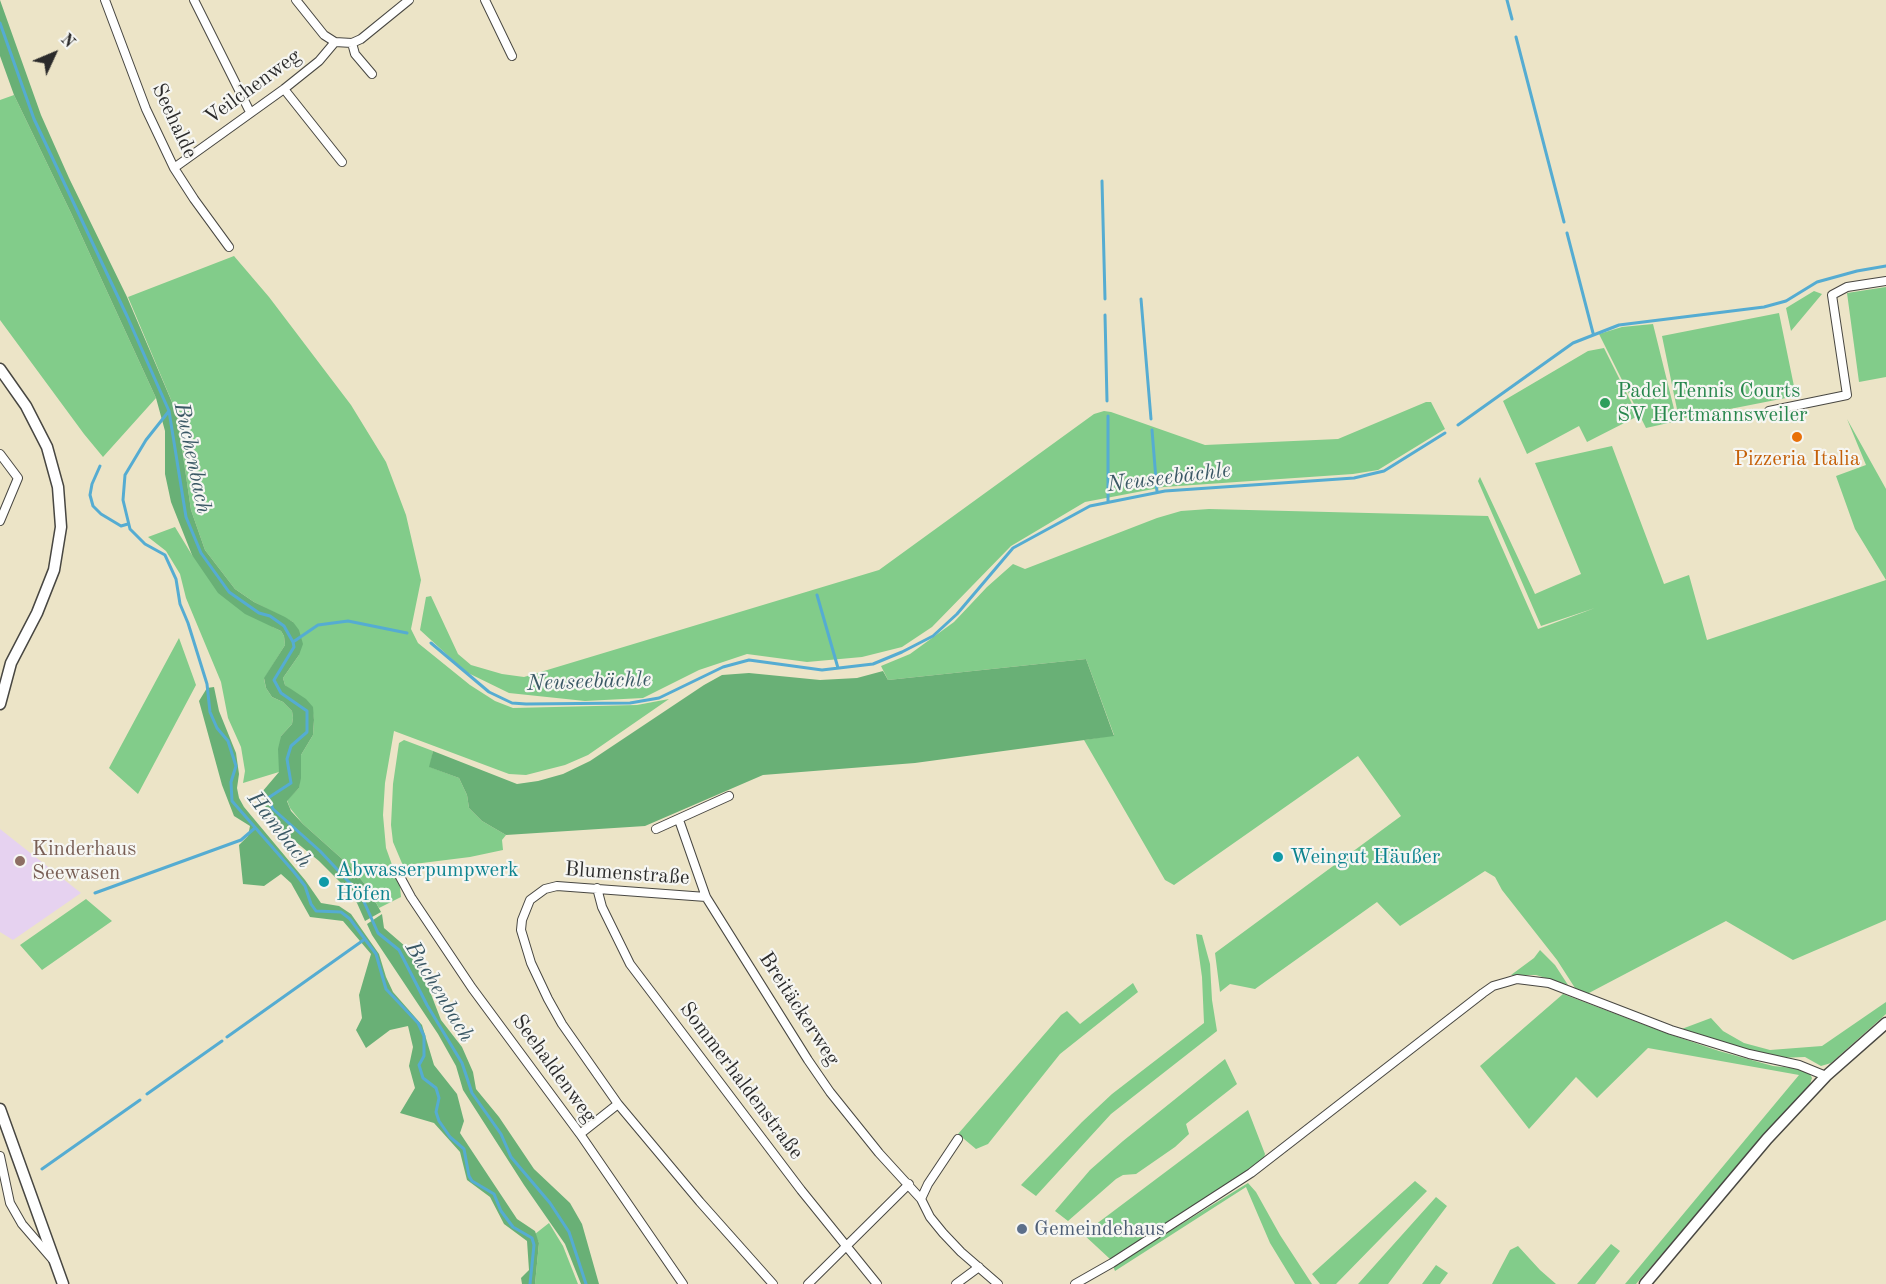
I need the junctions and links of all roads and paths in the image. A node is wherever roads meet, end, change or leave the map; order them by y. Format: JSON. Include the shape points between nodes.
{"nodes":[{"id":1,"x":105,"y":0,"type":"edge"},
{"id":2,"x":194,"y":0,"type":"edge"},
{"id":3,"x":296,"y":0,"type":"edge"},
{"id":4,"x":410,"y":0,"type":"edge"},
{"id":5,"x":485,"y":0,"type":"edge"},
{"id":6,"x":398,"y":3,"type":"edge"},
{"id":7,"x":335,"y":42,"type":"junction"},
{"id":8,"x":352,"y":43,"type":"junction"},
{"id":9,"x":512,"y":56,"type":"dead end"},
{"id":10,"x":372,"y":74,"type":"dead end"},
{"id":11,"x":284,"y":89,"type":"junction"},
{"id":12,"x":250,"y":112,"type":"junction"},
{"id":13,"x":342,"y":162,"type":"dead end"},
{"id":14,"x":174,"y":168,"type":"junction"},
{"id":15,"x":229,"y":247,"type":"dead end"},
{"id":16,"x":1886,"y":281,"type":"edge"},
{"id":17,"x":0,"y":369,"type":"edge"},
{"id":18,"x":1769,"y":411,"type":"dead end"},
{"id":19,"x":0,"y":454,"type":"edge"},
{"id":20,"x":0,"y":521,"type":"edge"},
{"id":21,"x":0,"y":705,"type":"edge"},
{"id":22,"x":729,"y":796,"type":"dead end"},
{"id":23,"x":679,"y":820,"type":"junction"},
{"id":24,"x":656,"y":829,"type":"dead end"},
{"id":25,"x":398,"y":873,"type":"dead end"},
{"id":26,"x":597,"y":888,"type":"junction"},
{"id":27,"x":706,"y":897,"type":"junction"},
{"id":28,"x":1886,"y":1023,"type":"edge"},
{"id":29,"x":1826,"y":1076,"type":"junction"},
{"id":30,"x":618,"y":1104,"type":"junction"},
{"id":31,"x":0,"y":1109,"type":"edge"},
{"id":32,"x":580,"y":1134,"type":"junction"},
{"id":33,"x":958,"y":1139,"type":"dead end"},
{"id":34,"x":0,"y":1156,"type":"edge"},
{"id":35,"x":909,"y":1184,"type":"junction"},
{"id":36,"x":921,"y":1199,"type":"junction"},
{"id":37,"x":847,"y":1246,"type":"junction"},
{"id":38,"x":56,"y":1264,"type":"junction"},
{"id":39,"x":979,"y":1268,"type":"junction"},
{"id":40,"x":63,"y":1284,"type":"edge"},
{"id":41,"x":683,"y":1284,"type":"edge"},
{"id":42,"x":773,"y":1284,"type":"edge"},
{"id":43,"x":808,"y":1284,"type":"edge"},
{"id":44,"x":877,"y":1284,"type":"edge"},
{"id":45,"x":956,"y":1284,"type":"edge"},
{"id":46,"x":998,"y":1284,"type":"edge"},
{"id":47,"x":1075,"y":1284,"type":"edge"},
{"id":48,"x":1645,"y":1284,"type":"edge"}],
"edges":[{"from":1,"to":14,"type":"street","name":"Seehalde","via":[[146,109]]},
{"from":2,"to":12,"type":"street"},
{"from":3,"to":7,"type":"street","via":[[324,35]]},
{"from":4,"to":6,"type":"street"},
{"from":5,"to":9,"type":"street"},
{"from":6,"to":8,"type":"street"},
{"from":7,"to":8,"type":"street"},
{"from":7,"to":11,"type":"street","name":"Veilchenweg","via":[[319,61]]},
{"from":8,"to":10,"type":"street","via":[[355,54]]},
{"from":11,"to":12,"type":"street","name":"Veilchenweg"},
{"from":11,"to":13,"type":"street"},
{"from":12,"to":14,"type":"street","name":"Veilchenweg"},
{"from":14,"to":15,"type":"street","name":"Seehalde"},
{"from":16,"to":18,"type":"street","via":[[1847,287],[1832,295],[1847,395]]},
{"from":17,"to":21,"type":"street","via":[[26,406],[47,447],[58,487],[61,527],[54,570],[11,663]]},
{"from":19,"to":20,"type":"street","via":[[18,478]]},
{"from":22,"to":23,"type":"street"},
{"from":23,"to":24,"type":"street"},
{"from":23,"to":27,"type":"street","name":"Breitäckerweg"},
{"from":25,"to":32,"type":"street","name":"Seehaldenweg","via":[[471,988]]},
{"from":26,"to":27,"type":"street","name":"Blumenstraße"},
{"from":26,"to":30,"type":"street","name":"Blumenstraße","via":[[545,889],[530,900],[521,930],[548,999]]},
{"from":26,"to":37,"type":"street","name":"Sommerhaldenstraße","via":[[630,964]]},
{"from":27,"to":35,"type":"street","name":"Breitäckerweg","via":[[830,1092]]},
{"from":28,"to":29,"type":"street"},
{"from":29,"to":47,"type":"street","via":[[1671,1030],[1549,983],[1517,979],[1483,993],[1251,1173]]},
{"from":29,"to":48,"type":"street","via":[[1767,1139]]},
{"from":30,"to":32,"type":"street"},
{"from":30,"to":42,"type":"street","name":"Blumenstraße"},
{"from":31,"to":38,"type":"street"},
{"from":32,"to":41,"type":"street","name":"Seehaldenweg"},
{"from":33,"to":36,"type":"street"},
{"from":34,"to":38,"type":"street","via":[[10,1203],[22,1224]]},
{"from":35,"to":36,"type":"street","name":"Breitäckerweg"},
{"from":35,"to":37,"type":"street"},
{"from":36,"to":39,"type":"street","name":"Breitäckerweg","via":[[943,1233]]},
{"from":37,"to":43,"type":"street"},
{"from":37,"to":44,"type":"street","name":"Sommerhaldenstraße"},
{"from":38,"to":40,"type":"street"},
{"from":39,"to":45,"type":"street"},
{"from":39,"to":46,"type":"street","name":"Breitäckerweg"}]}
